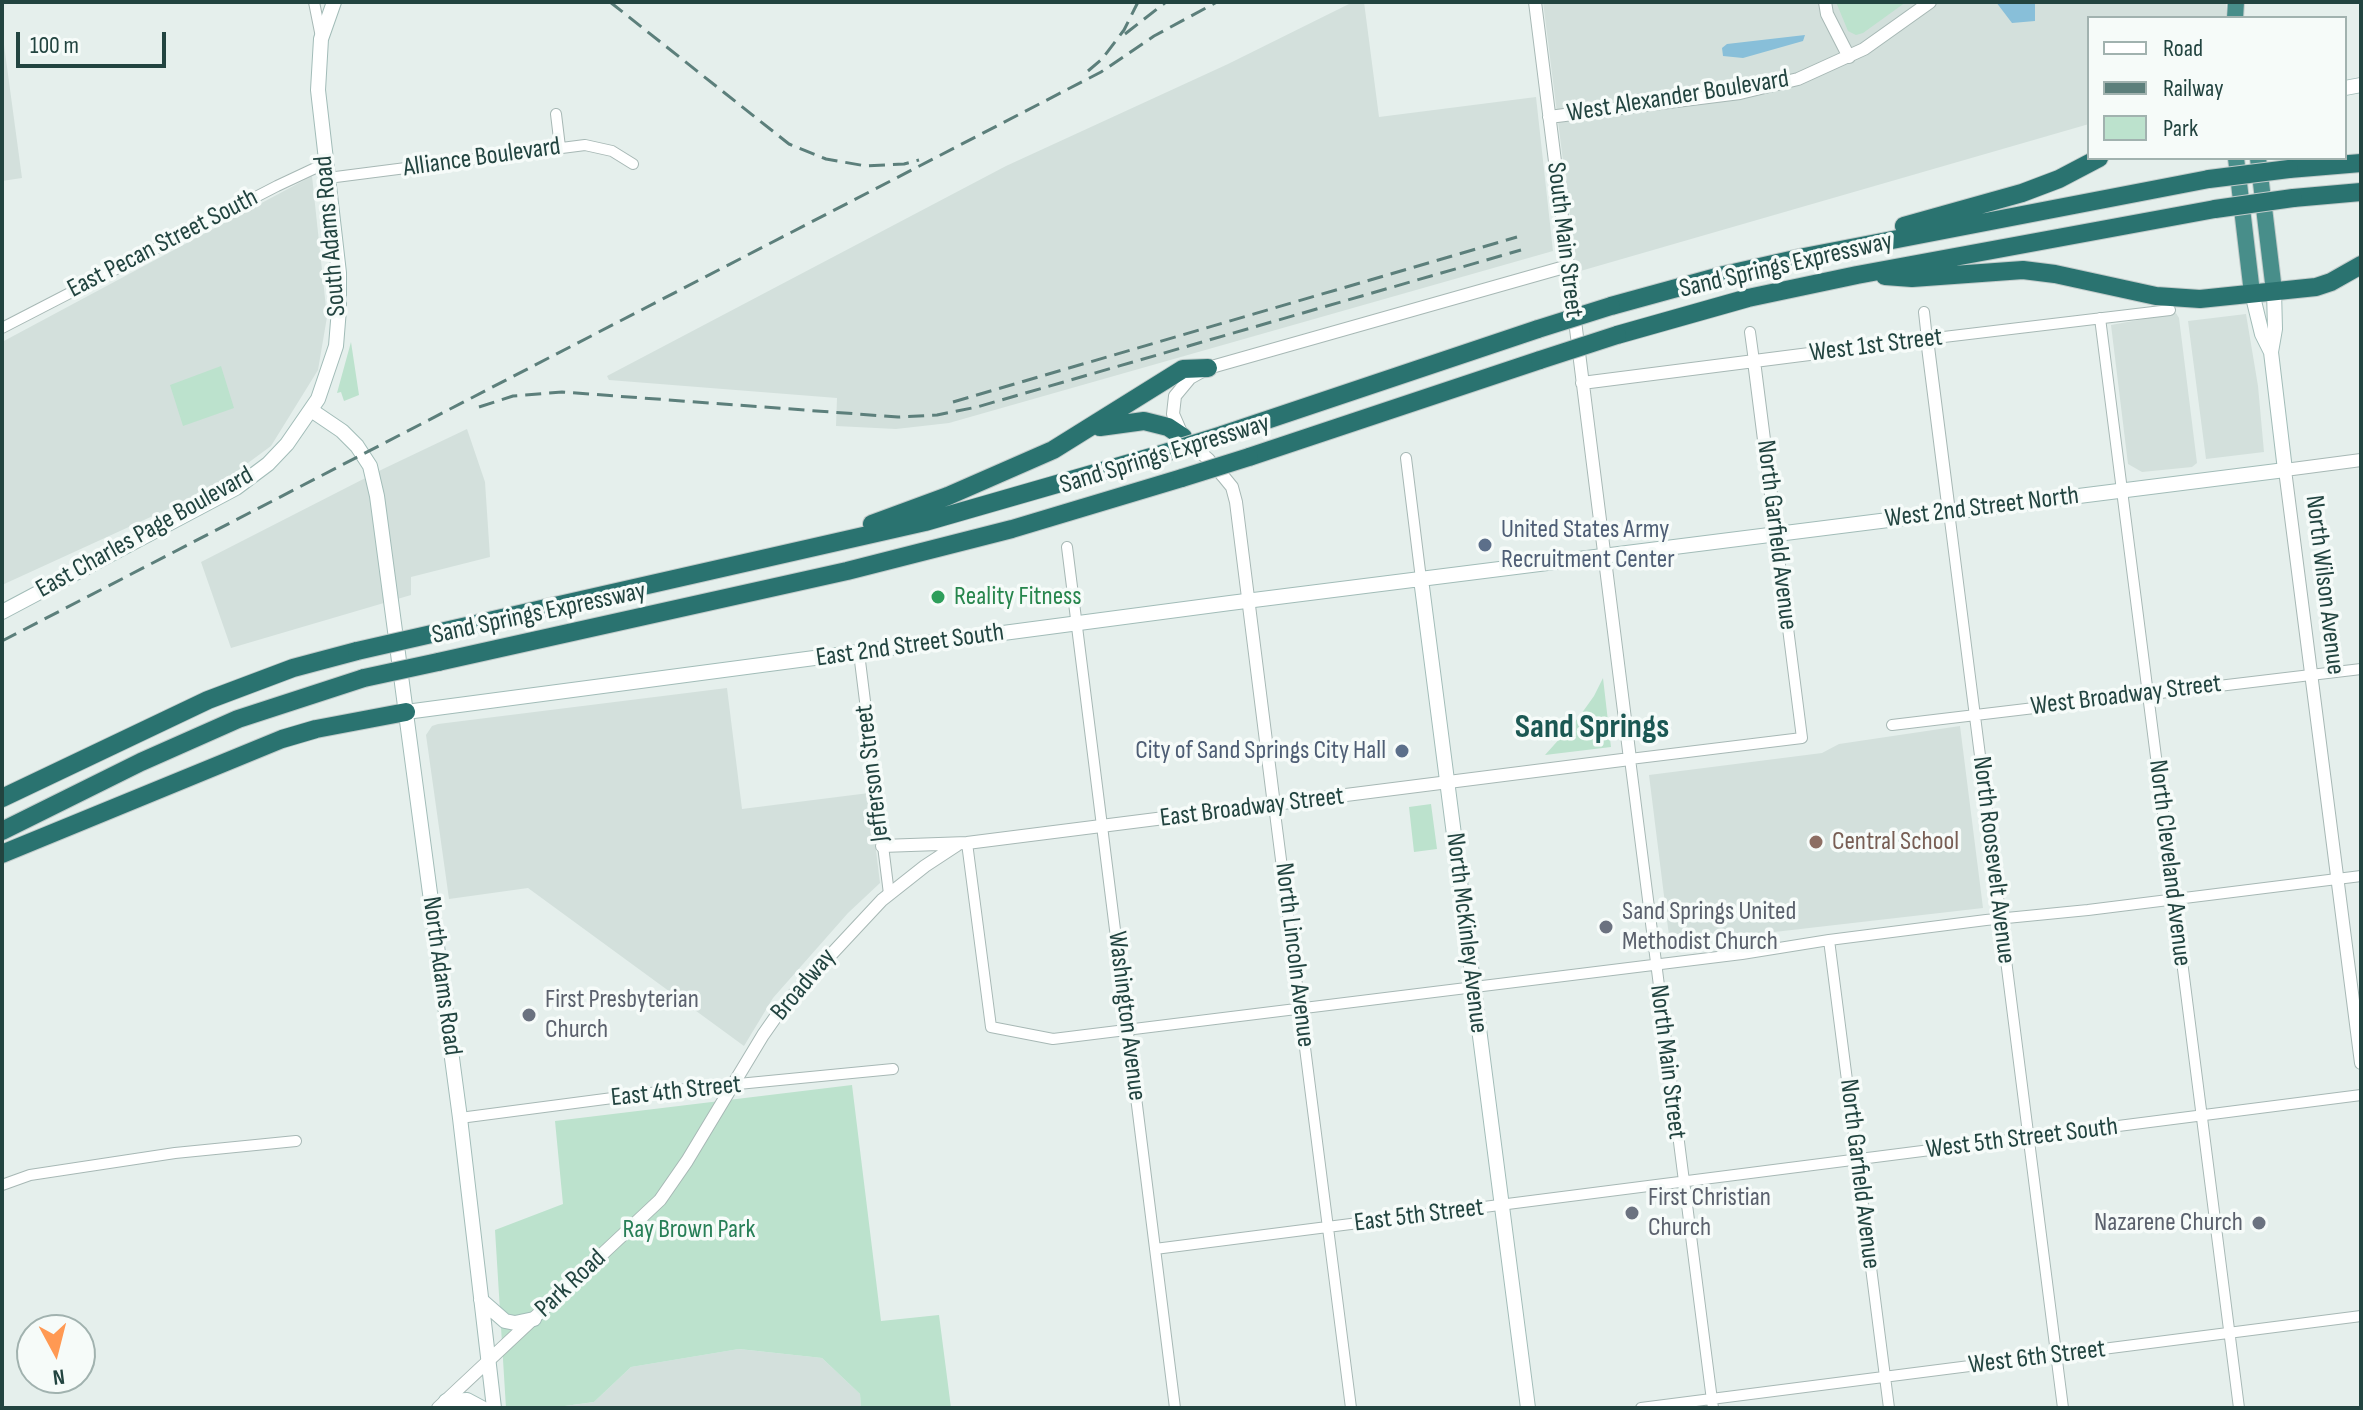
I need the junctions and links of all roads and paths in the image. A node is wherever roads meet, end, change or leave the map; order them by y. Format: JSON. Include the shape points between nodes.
{"nodes":[{"id":1,"x":314,"y":2,"type":"edge"},
{"id":2,"x":334,"y":2,"type":"edge"},
{"id":3,"x":1535,"y":2,"type":"edge"},
{"id":4,"x":1825,"y":2,"type":"edge"},
{"id":5,"x":1930,"y":2,"type":"edge"},
{"id":6,"x":321,"y":39,"type":"junction"},
{"id":7,"x":1849,"y":57,"type":"junction"},
{"id":8,"x":556,"y":114,"type":"dead end"},
{"id":9,"x":1549,"y":117,"type":"junction"},
{"id":10,"x":560,"y":147,"type":"junction"},
{"id":11,"x":2095,"y":160,"type":"edge"},
{"id":12,"x":2236,"y":160,"type":"edge"},
{"id":13,"x":2258,"y":160,"type":"edge"},
{"id":14,"x":2361,"y":163,"type":"edge"},
{"id":15,"x":633,"y":164,"type":"dead end"},
{"id":16,"x":327,"y":171,"type":"junction"},
{"id":17,"x":2361,"y":192,"type":"edge"},
{"id":18,"x":2361,"y":265,"type":"edge"},
{"id":19,"x":1568,"y":266,"type":"junction"},
{"id":20,"x":1724,"y":275,"type":"junction"},
{"id":21,"x":1857,"y":275,"type":"junction"},
{"id":22,"x":2274,"y":291,"type":"junction"},
{"id":23,"x":2252,"y":293,"type":"junction"},
{"id":24,"x":2170,"y":310,"type":"dead end"},
{"id":25,"x":1924,"y":312,"type":"dead end"},
{"id":26,"x":2100,"y":318,"type":"junction"},
{"id":27,"x":2,"y":328,"type":"edge"},
{"id":28,"x":1750,"y":332,"type":"dead end"},
{"id":29,"x":1927,"y":339,"type":"junction"},
{"id":30,"x":2271,"y":352,"type":"junction"},
{"id":31,"x":1754,"y":361,"type":"junction"},
{"id":32,"x":1208,"y":368,"type":"junction"},
{"id":33,"x":1582,"y":383,"type":"junction"},
{"id":34,"x":311,"y":410,"type":"junction"},
{"id":35,"x":1089,"y":429,"type":"junction"},
{"id":36,"x":1183,"y":437,"type":"junction"},
{"id":37,"x":1406,"y":458,"type":"dead end"},
{"id":38,"x":2361,"y":460,"type":"edge"},
{"id":39,"x":2285,"y":470,"type":"junction"},
{"id":40,"x":2121,"y":490,"type":"junction"},
{"id":41,"x":1949,"y":512,"type":"junction"},
{"id":42,"x":1776,"y":534,"type":"junction"},
{"id":43,"x":1067,"y":547,"type":"dead end"},
{"id":44,"x":803,"y":551,"type":"junction"},
{"id":45,"x":1604,"y":556,"type":"junction"},
{"id":46,"x":1421,"y":579,"type":"junction"},
{"id":47,"x":1249,"y":601,"type":"junction"},
{"id":48,"x":2,"y":612,"type":"edge"},
{"id":49,"x":1076,"y":624,"type":"junction"},
{"id":50,"x":859,"y":653,"type":"junction"},
{"id":51,"x":2361,"y":669,"type":"edge"},
{"id":52,"x":2312,"y":674,"type":"junction"},
{"id":53,"x":2147,"y":695,"type":"junction"},
{"id":54,"x":406,"y":712,"type":"junction"},
{"id":55,"x":1975,"y":716,"type":"junction"},
{"id":56,"x":1892,"y":725,"type":"dead end"},
{"id":57,"x":1630,"y":759,"type":"junction"},
{"id":58,"x":1447,"y":782,"type":"junction"},
{"id":59,"x":2,"y":798,"type":"edge"},
{"id":60,"x":1274,"y":805,"type":"junction"},
{"id":61,"x":1102,"y":827,"type":"junction"},
{"id":62,"x":2,"y":831,"type":"edge"},
{"id":63,"x":964,"y":844,"type":"junction"},
{"id":64,"x":882,"y":846,"type":"junction"},
{"id":65,"x":2,"y":854,"type":"edge"},
{"id":66,"x":2361,"y":876,"type":"edge"},
{"id":67,"x":2338,"y":879,"type":"junction"},
{"id":68,"x":889,"y":894,"type":"junction"},
{"id":69,"x":2173,"y":900,"type":"junction"},
{"id":70,"x":2001,"y":920,"type":"junction"},
{"id":71,"x":1829,"y":940,"type":"junction"},
{"id":72,"x":1655,"y":965,"type":"junction"},
{"id":73,"x":1474,"y":988,"type":"junction"},
{"id":74,"x":1301,"y":1010,"type":"junction"},
{"id":75,"x":1127,"y":1032,"type":"junction"},
{"id":76,"x":2361,"y":1063,"type":"edge"},
{"id":77,"x":893,"y":1069,"type":"dead end"},
{"id":78,"x":734,"y":1086,"type":"junction"},
{"id":79,"x":2361,"y":1095,"type":"edge"},
{"id":80,"x":2202,"y":1117,"type":"junction"},
{"id":81,"x":460,"y":1118,"type":"junction"},
{"id":82,"x":2029,"y":1138,"type":"junction"},
{"id":83,"x":296,"y":1141,"type":"dead end"},
{"id":84,"x":1857,"y":1159,"type":"junction"},
{"id":85,"x":1683,"y":1181,"type":"junction"},
{"id":86,"x":2,"y":1185,"type":"edge"},
{"id":87,"x":1501,"y":1206,"type":"junction"},
{"id":88,"x":1328,"y":1228,"type":"junction"},
{"id":89,"x":1155,"y":1249,"type":"junction"},
{"id":90,"x":481,"y":1300,"type":"junction"},
{"id":91,"x":2361,"y":1316,"type":"edge"},
{"id":92,"x":534,"y":1319,"type":"junction"},
{"id":93,"x":2230,"y":1333,"type":"junction"},
{"id":94,"x":2057,"y":1356,"type":"junction"},
{"id":95,"x":489,"y":1362,"type":"junction"},
{"id":96,"x":1885,"y":1378,"type":"junction"},
{"id":97,"x":1713,"y":1403,"type":"edge"},
{"id":98,"x":442,"y":1404,"type":"edge"},
{"id":99,"x":482,"y":1408,"type":"edge"},
{"id":100,"x":494,"y":1408,"type":"edge"},
{"id":101,"x":1175,"y":1408,"type":"edge"},
{"id":102,"x":1351,"y":1408,"type":"edge"},
{"id":103,"x":1528,"y":1408,"type":"edge"},
{"id":104,"x":1641,"y":1408,"type":"edge"},
{"id":105,"x":1889,"y":1408,"type":"edge"},
{"id":106,"x":2063,"y":1408,"type":"edge"},
{"id":107,"x":2239,"y":1408,"type":"edge"}],
"edges":[{"from":1,"to":6,"type":"street","name":"South Adams Road"},
{"from":2,"to":6,"type":"main road","name":"South Adams Road"},
{"from":3,"to":9,"type":"street","name":"South Main Street"},
{"from":4,"to":7,"type":"street"},
{"from":5,"to":7,"type":"street","name":"West Alexander Boulevard"},
{"from":6,"to":16,"type":"main road","name":"South Adams Road","via":[[318,90]]},
{"from":7,"to":9,"type":"street","name":"West Alexander Boulevard","via":[[1759,89]]},
{"from":8,"to":10,"type":"street"},
{"from":9,"to":19,"type":"street","name":"South Main Street"},
{"from":10,"to":15,"type":"street","name":"Alliance Boulevard","via":[[598,146]]},
{"from":10,"to":16,"type":"street","name":"Alliance Boulevard"},
{"from":11,"to":20,"type":"highway","via":[[2059,179],[1989,203]]},
{"from":12,"to":23,"type":"highway","name":"North Wilson Avenue"},
{"from":13,"to":22,"type":"highway","name":"North Wilson Avenue"},
{"from":14,"to":20,"type":"highway","name":"Sand Springs Expressway","bridge":true,"via":[[2209,179]]},
{"from":16,"to":27,"type":"street","name":"East Pecan Street South","via":[[277,186]]},
{"from":16,"to":34,"type":"main road","name":"South Adams Road","via":[[339,273],[339,326],[331,363]]},
{"from":17,"to":21,"type":"highway","name":"Sand Springs Expressway","bridge":true,"via":[[2215,209]]},
{"from":18,"to":22,"type":"highway","via":[[2316,287]]},
{"from":19,"to":32,"type":"street"},
{"from":19,"to":33,"type":"street","name":"South Main Street"},
{"from":20,"to":44,"type":"highway","name":"Sand Springs Expressway","bridge":true,"via":[[1538,329],[1158,455]]},
{"from":21,"to":23,"type":"highway","via":[[1912,278],[2023,270],[2176,299]]},
{"from":21,"to":62,"type":"highway","name":"Sand Springs Expressway","bridge":true,"via":[[1748,298],[1617,335],[1012,529],[364,678],[238,719]]},
{"from":22,"to":23,"type":"highway"},
{"from":22,"to":30,"type":"main road","name":"North Wilson Avenue"},
{"from":23,"to":30,"type":"main road","name":"North Wilson Avenue"},
{"from":24,"to":26,"type":"street","name":"West 1st Street"},
{"from":25,"to":29,"type":"street","name":"North Roosevelt Avenue"},
{"from":26,"to":29,"type":"street","name":"West 1st Street"},
{"from":26,"to":40,"type":"street","name":"North Cleveland Avenue"},
{"from":28,"to":31,"type":"street","name":"North Garfield Avenue"},
{"from":29,"to":31,"type":"street","name":"West 1st Street"},
{"from":29,"to":41,"type":"street","name":"North Roosevelt Avenue"},
{"from":30,"to":39,"type":"main road","name":"North Wilson Avenue"},
{"from":31,"to":33,"type":"street","name":"West 1st Street"},
{"from":31,"to":42,"type":"street","name":"North Garfield Avenue"},
{"from":32,"to":35,"type":"highway","via":[[1183,369]]},
{"from":32,"to":36,"type":"street","via":[[1190,378],[1175,396],[1173,414]]},
{"from":33,"to":45,"type":"street","name":"North Main Street"},
{"from":34,"to":48,"type":"main road","name":"East Charles Page Boulevard","via":[[280,452],[236,488]]},
{"from":34,"to":54,"type":"main road","name":"North Adams Road","via":[[351,439],[374,478]]},
{"from":35,"to":36,"type":"highway","via":[[1144,421]]},
{"from":35,"to":44,"type":"highway","via":[[1010,470]]},
{"from":36,"to":47,"type":"street","name":"North Lincoln Avenue","via":[[1232,487]]},
{"from":37,"to":46,"type":"street","name":"North McKinley Avenue"},
{"from":38,"to":39,"type":"street","name":"West 2nd Street North"},
{"from":39,"to":40,"type":"main road","name":"West 2nd Street North"},
{"from":39,"to":52,"type":"street","name":"North Wilson Avenue"},
{"from":40,"to":41,"type":"main road","name":"West 2nd Street North"},
{"from":40,"to":53,"type":"street","name":"North Cleveland Avenue"},
{"from":41,"to":42,"type":"main road","name":"West 2nd Street North"},
{"from":41,"to":55,"type":"street","name":"North Roosevelt Avenue"},
{"from":42,"to":45,"type":"main road","name":"West 2nd Street North"},
{"from":42,"to":57,"type":"street","name":"North Garfield Avenue","via":[[1802,738]]},
{"from":43,"to":49,"type":"street","name":"Washington Avenue"},
{"from":44,"to":59,"type":"highway","name":"Sand Springs Expressway","bridge":true,"via":[[293,668],[221,695]]},
{"from":45,"to":46,"type":"main road","name":"East 2nd Street South"},
{"from":45,"to":57,"type":"street","name":"North Main Street"},
{"from":46,"to":47,"type":"main road","name":"East 2nd Street South"},
{"from":46,"to":58,"type":"main road","name":"North McKinley Avenue"},
{"from":47,"to":49,"type":"main road","name":"East 2nd Street South"},
{"from":47,"to":60,"type":"street","name":"North Lincoln Avenue"},
{"from":49,"to":50,"type":"main road","name":"East 2nd Street South"},
{"from":49,"to":61,"type":"street","name":"Washington Avenue"},
{"from":50,"to":54,"type":"main road","name":"East 2nd Street South"},
{"from":50,"to":64,"type":"street","name":"Jefferson Street"},
{"from":51,"to":52,"type":"street","name":"West Broadway Street"},
{"from":52,"to":53,"type":"street","name":"West Broadway Street"},
{"from":52,"to":67,"type":"street","name":"North Wilson Avenue"},
{"from":53,"to":55,"type":"street","name":"West Broadway Street"},
{"from":53,"to":69,"type":"street","name":"North Cleveland Avenue"},
{"from":54,"to":65,"type":"highway","via":[[267,744]]},
{"from":54,"to":81,"type":"main road","name":"North Adams Road"},
{"from":55,"to":56,"type":"street","name":"West Broadway Street"},
{"from":55,"to":70,"type":"street","name":"North Roosevelt Avenue"},
{"from":57,"to":58,"type":"street","name":"East Broadway Street"},
{"from":57,"to":72,"type":"street","name":"North Main Street"},
{"from":58,"to":60,"type":"street","name":"East Broadway Street"},
{"from":58,"to":73,"type":"main road","name":"North McKinley Avenue"},
{"from":60,"to":61,"type":"street","name":"East Broadway Street"},
{"from":60,"to":74,"type":"street","name":"North Lincoln Avenue"},
{"from":61,"to":63,"type":"street","name":"East Broadway Street"},
{"from":61,"to":75,"type":"street","name":"Washington Avenue"},
{"from":63,"to":64,"type":"street"},
{"from":63,"to":68,"type":"street","name":"East Broadway Street"},
{"from":63,"to":75,"type":"street","via":[[991,1027],[1053,1039]]},
{"from":64,"to":68,"type":"street","name":"Jefferson Street"},
{"from":66,"to":67,"type":"street"},
{"from":67,"to":69,"type":"street"},
{"from":67,"to":76,"type":"street","name":"North Wilson Avenue"},
{"from":68,"to":78,"type":"street","name":"Broadway","via":[[784,1005]]},
{"from":69,"to":70,"type":"street"},
{"from":69,"to":80,"type":"street","name":"North Cleveland Avenue"},
{"from":70,"to":71,"type":"street"},
{"from":70,"to":82,"type":"street","name":"North Roosevelt Avenue"},
{"from":71,"to":72,"type":"street"},
{"from":71,"to":84,"type":"street","name":"North Garfield Avenue"},
{"from":72,"to":73,"type":"street"},
{"from":72,"to":85,"type":"street","name":"North Main Street"},
{"from":73,"to":74,"type":"street"},
{"from":73,"to":87,"type":"main road","name":"North McKinley Avenue"},
{"from":74,"to":75,"type":"street"},
{"from":74,"to":88,"type":"street","name":"North Lincoln Avenue"},
{"from":75,"to":89,"type":"street","name":"Washington Avenue"},
{"from":77,"to":78,"type":"street","name":"East 4th Street"},
{"from":78,"to":81,"type":"street","name":"East 4th Street"},
{"from":78,"to":92,"type":"street","name":"Park Road","via":[[660,1200]]},
{"from":79,"to":80,"type":"street","name":"West 5th Street South"},
{"from":80,"to":82,"type":"street","name":"West 5th Street South"},
{"from":80,"to":93,"type":"street","name":"North Cleveland Avenue"},
{"from":81,"to":90,"type":"main road","name":"North Adams Road"},
{"from":82,"to":84,"type":"street","name":"West 5th Street South"},
{"from":82,"to":94,"type":"street","name":"North Roosevelt Avenue"},
{"from":83,"to":86,"type":"street","via":[[175,1153],[30,1175]]},
{"from":84,"to":85,"type":"street","name":"West 5th Street South"},
{"from":84,"to":96,"type":"street","name":"North Garfield Avenue"},
{"from":85,"to":87,"type":"street","name":"East 5th Street"},
{"from":85,"to":97,"type":"street","name":"North Main Street"},
{"from":87,"to":88,"type":"street","name":"East 5th Street"},
{"from":87,"to":103,"type":"main road","name":"North McKinley Avenue"},
{"from":88,"to":89,"type":"street","name":"East 5th Street"},
{"from":88,"to":102,"type":"street","name":"North Lincoln Avenue"},
{"from":89,"to":101,"type":"street","name":"Washington Avenue"},
{"from":90,"to":92,"type":"main road","via":[[505,1321]]},
{"from":90,"to":95,"type":"main road","name":"North Adams Road"},
{"from":91,"to":93,"type":"street","name":"West 6th Street"},
{"from":92,"to":95,"type":"street","name":"Park Road"},
{"from":93,"to":94,"type":"street","name":"West 6th Street"},
{"from":93,"to":107,"type":"street","name":"North Cleveland Avenue"},
{"from":94,"to":96,"type":"street","name":"West 6th Street"},
{"from":94,"to":106,"type":"street","name":"North Roosevelt Avenue"},
{"from":95,"to":98,"type":"street","name":"Park Road"},
{"from":95,"to":100,"type":"main road","name":"North Adams Road"},
{"from":96,"to":97,"type":"street","name":"West 6th Street"},
{"from":96,"to":105,"type":"street","name":"North Garfield Avenue"},
{"from":97,"to":104,"type":"street","name":"West 6th Street"},
{"from":98,"to":99,"type":"main road","via":[[467,1400]]}]}
